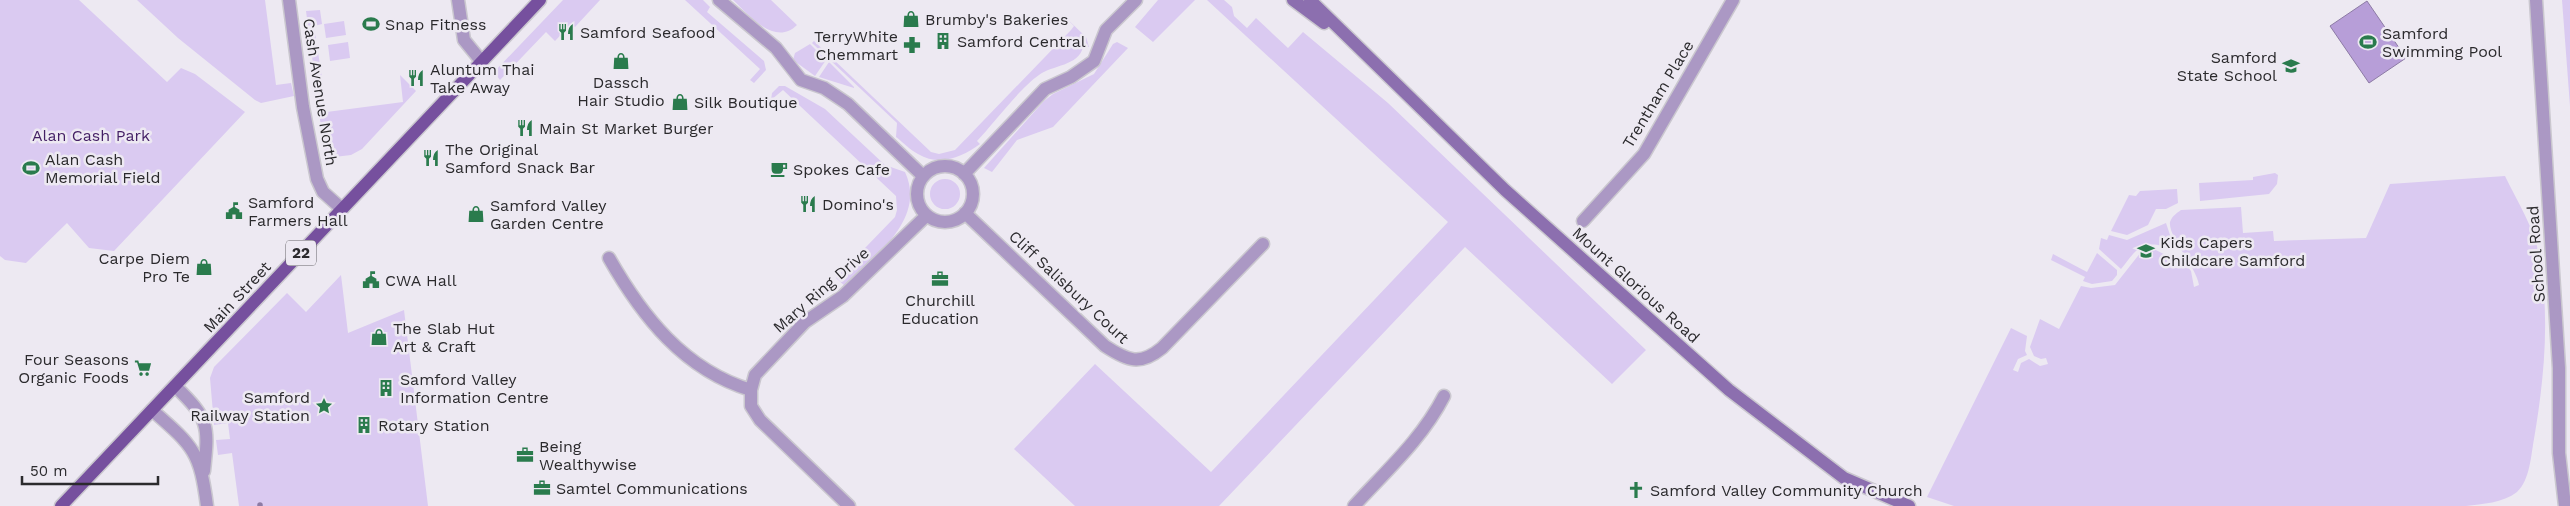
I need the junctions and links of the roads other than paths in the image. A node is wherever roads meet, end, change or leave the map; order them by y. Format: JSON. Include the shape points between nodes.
{"nodes":[{"id":1,"x":289,"y":0,"type":"edge"},
{"id":2,"x":458,"y":0,"type":"edge"},
{"id":3,"x":540,"y":0,"type":"edge"},
{"id":4,"x":718,"y":0,"type":"edge"},
{"id":5,"x":1136,"y":0,"type":"edge"},
{"id":6,"x":1293,"y":0,"type":"edge"},
{"id":7,"x":1310,"y":0,"type":"edge"},
{"id":8,"x":1733,"y":0,"type":"edge"},
{"id":9,"x":2536,"y":0,"type":"edge"},
{"id":10,"x":1366,"y":55,"type":"junction"},
{"id":11,"x":482,"y":62,"type":"junction"},
{"id":12,"x":964,"y":174,"type":"junction"},
{"id":13,"x":923,"y":176,"type":"junction"},
{"id":14,"x":342,"y":209,"type":"junction"},
{"id":15,"x":965,"y":213,"type":"junction"},
{"id":16,"x":926,"y":216,"type":"junction"},
{"id":17,"x":1583,"y":221,"type":"dead end"},
{"id":18,"x":1263,"y":244,"type":"dead end"},
{"id":19,"x":609,"y":258,"type":"dead end"},
{"id":20,"x":175,"y":386,"type":"junction"},
{"id":21,"x":751,"y":390,"type":"junction"},
{"id":22,"x":1444,"y":396,"type":"dead end"},
{"id":23,"x":152,"y":410,"type":"junction"},
{"id":24,"x":203,"y":476,"type":"junction"},
{"id":25,"x":61,"y":506,"type":"edge"},
{"id":26,"x":207,"y":506,"type":"edge"},
{"id":27,"x":849,"y":506,"type":"edge"},
{"id":28,"x":1354,"y":506,"type":"edge"},
{"id":29,"x":1908,"y":506,"type":"edge"},
{"id":30,"x":2565,"y":506,"type":"edge"}],
"edges":[{"from":1,"to":14,"type":"street","name":"Cash Avenue North","via":[[303,107],[317,179],[323,192]]},
{"from":2,"to":11,"type":"street","via":[[464,40]]},
{"from":3,"to":11,"type":"main road","name":"Main Street","number":"22"},
{"from":4,"to":13,"type":"street","via":[[776,48],[801,80],[824,88],[848,104]]},
{"from":5,"to":12,"type":"street","via":[[1106,30],[1094,60],[1071,77],[1045,89]]},
{"from":6,"to":10,"type":"main road","name":"Mount Glorious Road"},
{"from":7,"to":10,"type":"main road","name":"Mount Glorious Road"},
{"from":8,"to":17,"type":"street","name":"Trentham Place","via":[[1644,154]]},
{"from":9,"to":30,"type":"street","name":"School Road","via":[[2559,368],[2559,454]]},
{"from":10,"to":29,"type":"main road","name":"Mount Glorious Road","via":[[1505,190],[1729,390],[1844,478]]},
{"from":11,"to":14,"type":"main road","name":"Main Street","number":"22"},
{"from":12,"to":13,"type":"street","via":[[957,169],[939,166]]},
{"from":12,"to":15,"type":"street","via":[[970,181],[973,198]]},
{"from":13,"to":16,"type":"street","via":[[917,200]]},
{"from":14,"to":20,"type":"main road","name":"Main Street","number":"22"},
{"from":15,"to":16,"type":"street","via":[[959,219],[942,222]]},
{"from":15,"to":18,"type":"street","name":"Cliff Salisbury Court","via":[[1105,346],[1136,361],[1152,356],[1162,348]]},
{"from":16,"to":21,"type":"street","name":"Mary Ring Drive","via":[[843,296],[805,322],[777,349],[755,375]]},
{"from":19,"to":21,"type":"street","via":[[638,306],[698,366],[731,384]]},
{"from":20,"to":23,"type":"main road","name":"Main Street","number":"22"},
{"from":20,"to":24,"type":"street","via":[[202,417],[208,433]]},
{"from":21,"to":27,"type":"street","via":[[751,406],[760,420]]},
{"from":22,"to":28,"type":"street","via":[[1433,418]]},
{"from":23,"to":24,"type":"street","via":[[188,443]]},
{"from":23,"to":25,"type":"main road","name":"Main Street","number":"22"},
{"from":24,"to":26,"type":"street"}]}
